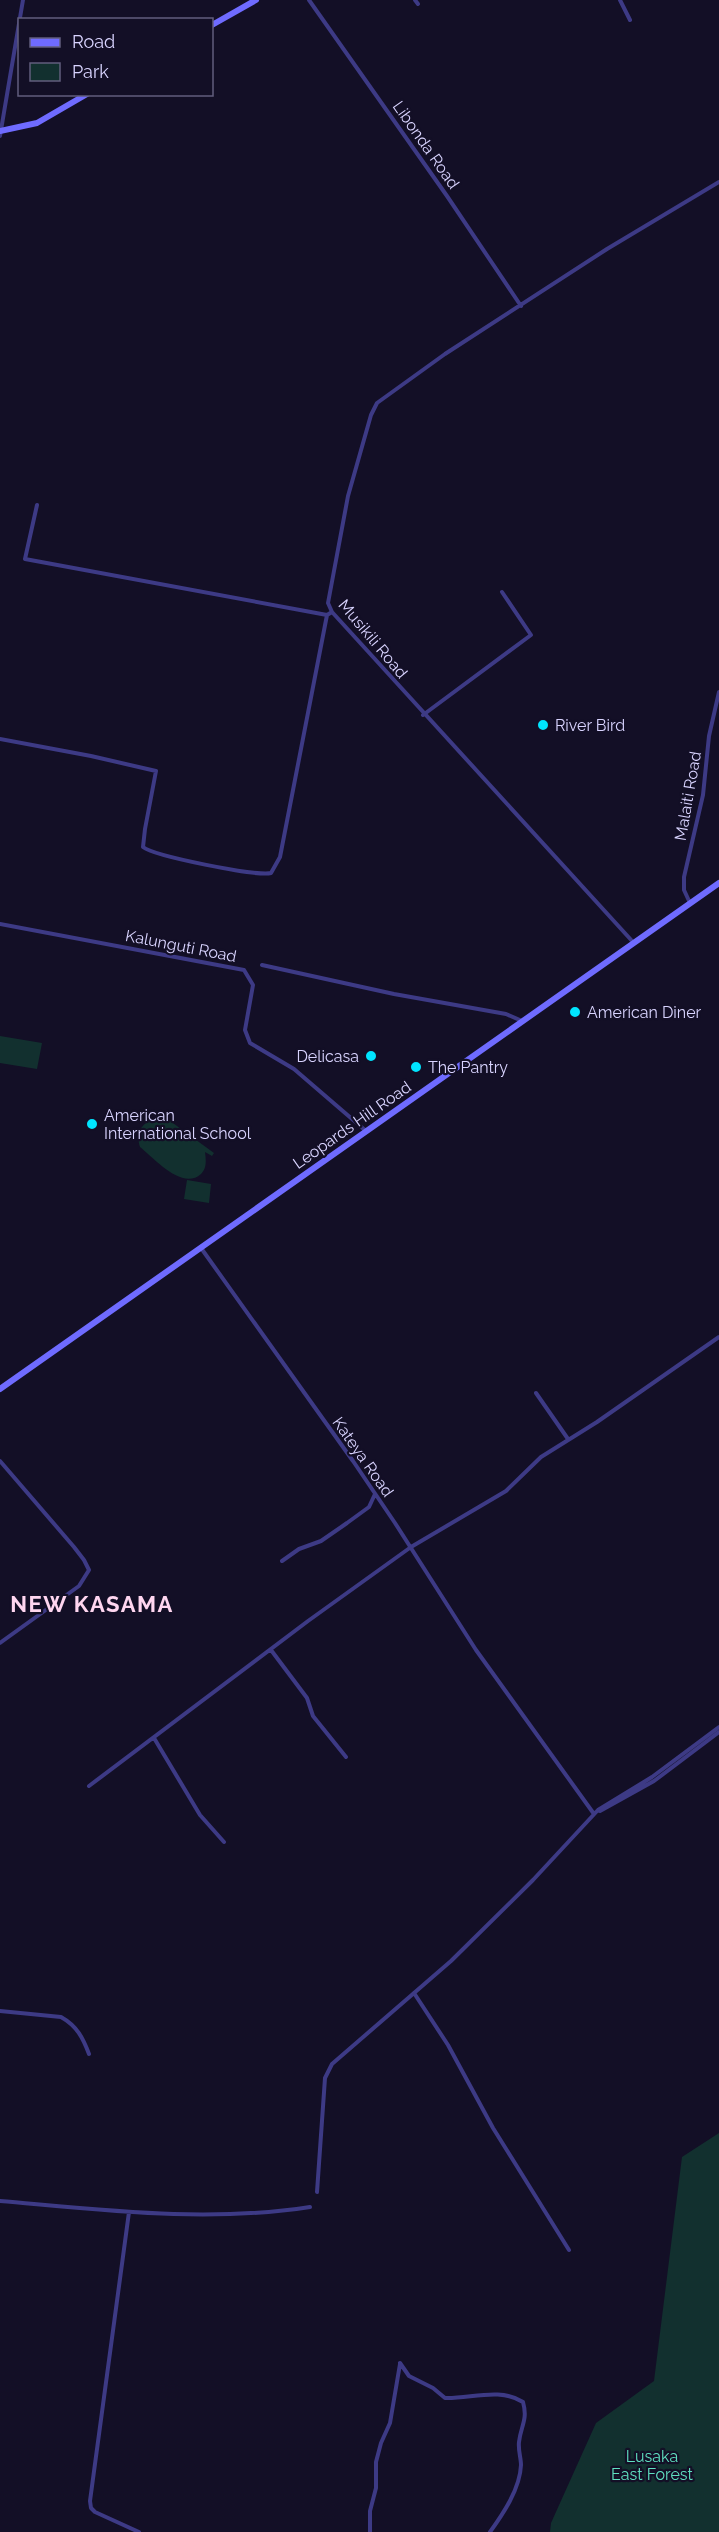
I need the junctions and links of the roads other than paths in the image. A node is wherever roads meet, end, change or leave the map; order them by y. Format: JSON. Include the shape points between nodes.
{"nodes":[{"id":1,"x":23,"y":0,"type":"edge"},
{"id":2,"x":256,"y":0,"type":"edge"},
{"id":3,"x":309,"y":0,"type":"edge"},
{"id":4,"x":620,"y":0,"type":"edge"},
{"id":5,"x":20,"y":18,"type":"edge"},
{"id":6,"x":630,"y":20,"type":"dead end"},
{"id":7,"x":213,"y":24,"type":"edge"},
{"id":8,"x":18,"y":28,"type":"edge"},
{"id":9,"x":84,"y":96,"type":"edge"},
{"id":10,"x":0,"y":131,"type":"edge"},
{"id":11,"x":0,"y":136,"type":"edge"},
{"id":12,"x":719,"y":182,"type":"edge"},
{"id":13,"x":521,"y":306,"type":"junction"},
{"id":14,"x":37,"y":506,"type":"dead end"},
{"id":15,"x":502,"y":591,"type":"dead end"},
{"id":16,"x":332,"y":612,"type":"junction"},
{"id":17,"x":327,"y":615,"type":"junction"},
{"id":18,"x":719,"y":692,"type":"edge"},
{"id":19,"x":423,"y":715,"type":"junction"},
{"id":20,"x":0,"y":739,"type":"edge"},
{"id":21,"x":719,"y":883,"type":"edge"},
{"id":22,"x":690,"y":903,"type":"junction"},
{"id":23,"x":0,"y":924,"type":"edge"},
{"id":24,"x":634,"y":943,"type":"junction"},
{"id":25,"x":262,"y":965,"type":"dead end"},
{"id":26,"x":522,"y":1021,"type":"junction"},
{"id":27,"x":366,"y":1131,"type":"junction"},
{"id":28,"x":201,"y":1248,"type":"junction"},
{"id":29,"x":719,"y":1337,"type":"edge"},
{"id":30,"x":0,"y":1389,"type":"edge"},
{"id":31,"x":536,"y":1393,"type":"dead end"},
{"id":32,"x":568,"y":1439,"type":"junction"},
{"id":33,"x":0,"y":1461,"type":"edge"},
{"id":34,"x":375,"y":1494,"type":"junction"},
{"id":35,"x":411,"y":1547,"type":"junction"},
{"id":36,"x":282,"y":1561,"type":"dead end"},
{"id":37,"x":0,"y":1643,"type":"edge"},
{"id":38,"x":271,"y":1650,"type":"junction"},
{"id":39,"x":719,"y":1727,"type":"edge"},
{"id":40,"x":719,"y":1732,"type":"edge"},
{"id":41,"x":154,"y":1738,"type":"junction"},
{"id":42,"x":346,"y":1757,"type":"dead end"},
{"id":43,"x":89,"y":1786,"type":"dead end"},
{"id":44,"x":594,"y":1814,"type":"junction"},
{"id":45,"x":224,"y":1842,"type":"dead end"},
{"id":46,"x":414,"y":1993,"type":"junction"},
{"id":47,"x":0,"y":2011,"type":"edge"},
{"id":48,"x":89,"y":2054,"type":"dead end"},
{"id":49,"x":317,"y":2192,"type":"dead end"},
{"id":50,"x":0,"y":2201,"type":"edge"},
{"id":51,"x":310,"y":2207,"type":"dead end"},
{"id":52,"x":129,"y":2212,"type":"junction"},
{"id":53,"x":569,"y":2250,"type":"dead end"},
{"id":54,"x":139,"y":2532,"type":"edge"},
{"id":55,"x":369,"y":2532,"type":"edge"},
{"id":56,"x":490,"y":2532,"type":"edge"}],
"edges":[{"from":1,"to":5,"type":"street"},
{"from":2,"to":7,"type":"main road"},
{"from":3,"to":13,"type":"street","name":"Libonda Road"},
{"from":4,"to":6,"type":"street"},
{"from":8,"to":10,"type":"street"},
{"from":9,"to":10,"type":"main road","via":[[37,123]]},
{"from":10,"to":11,"type":"street"},
{"from":12,"to":13,"type":"street","name":"Musikili Road"},
{"from":13,"to":16,"type":"street","name":"Musikili Road","via":[[393,390],[374,408],[340,532],[327,603]]},
{"from":14,"to":17,"type":"street","via":[[26,559]]},
{"from":15,"to":19,"type":"street","via":[[531,635]]},
{"from":16,"to":17,"type":"street"},
{"from":16,"to":19,"type":"street","name":"Musikili Road"},
{"from":17,"to":20,"type":"street","via":[[280,857],[272,873],[230,869],[143,847],[156,771]]},
{"from":18,"to":22,"type":"street","name":"Malaiti Road","via":[[703,795],[684,877]]},
{"from":19,"to":24,"type":"street","name":"Musikili Road"},
{"from":21,"to":22,"type":"main road","name":"Leopards Hill Road"},
{"from":22,"to":24,"type":"main road","name":"Leopards Hill Road"},
{"from":23,"to":27,"type":"street","name":"Kalunguti Road","via":[[244,970],[253,986],[245,1030],[250,1043],[302,1076]]},
{"from":24,"to":26,"type":"main road","name":"Leopards Hill Road"},
{"from":25,"to":26,"type":"street","via":[[506,1014]]},
{"from":26,"to":27,"type":"main road","name":"Leopards Hill Road"},
{"from":27,"to":28,"type":"main road","name":"Leopards Hill Road"},
{"from":28,"to":30,"type":"main road","name":"Leopards Hill Road"},
{"from":28,"to":34,"type":"street","name":"Kateya Road"},
{"from":29,"to":32,"type":"street"},
{"from":31,"to":32,"type":"street"},
{"from":32,"to":35,"type":"street","via":[[534,1463],[506,1491]]},
{"from":33,"to":37,"type":"street","via":[[89,1567],[79,1586]]},
{"from":34,"to":35,"type":"street","name":"Kateya Road"},
{"from":34,"to":36,"type":"street","via":[[369,1507],[347,1523]]},
{"from":35,"to":38,"type":"street"},
{"from":35,"to":44,"type":"street","name":"Kateya Road","via":[[500,1684]]},
{"from":38,"to":41,"type":"street"},
{"from":38,"to":42,"type":"street","via":[[307,1698],[313,1716]]},
{"from":39,"to":44,"type":"street"},
{"from":40,"to":44,"type":"street","via":[[654,1781]]},
{"from":41,"to":43,"type":"street"},
{"from":41,"to":45,"type":"street","via":[[200,1815]]},
{"from":44,"to":46,"type":"street","via":[[533,1880]]},
{"from":46,"to":49,"type":"street","via":[[327,2070]]},
{"from":46,"to":53,"type":"street"},
{"from":47,"to":48,"type":"street","via":[[61,2017],[82,2036]]},
{"from":50,"to":52,"type":"street"},
{"from":51,"to":52,"type":"street","via":[[228,2214]]},
{"from":52,"to":54,"type":"street","via":[[90,2500],[95,2512]]},
{"from":55,"to":56,"type":"street","via":[[376,2462],[390,2423],[400,2363],[409,2376],[445,2398],[495,2394],[523,2402],[526,2420],[519,2443],[518,2480]]}]}
